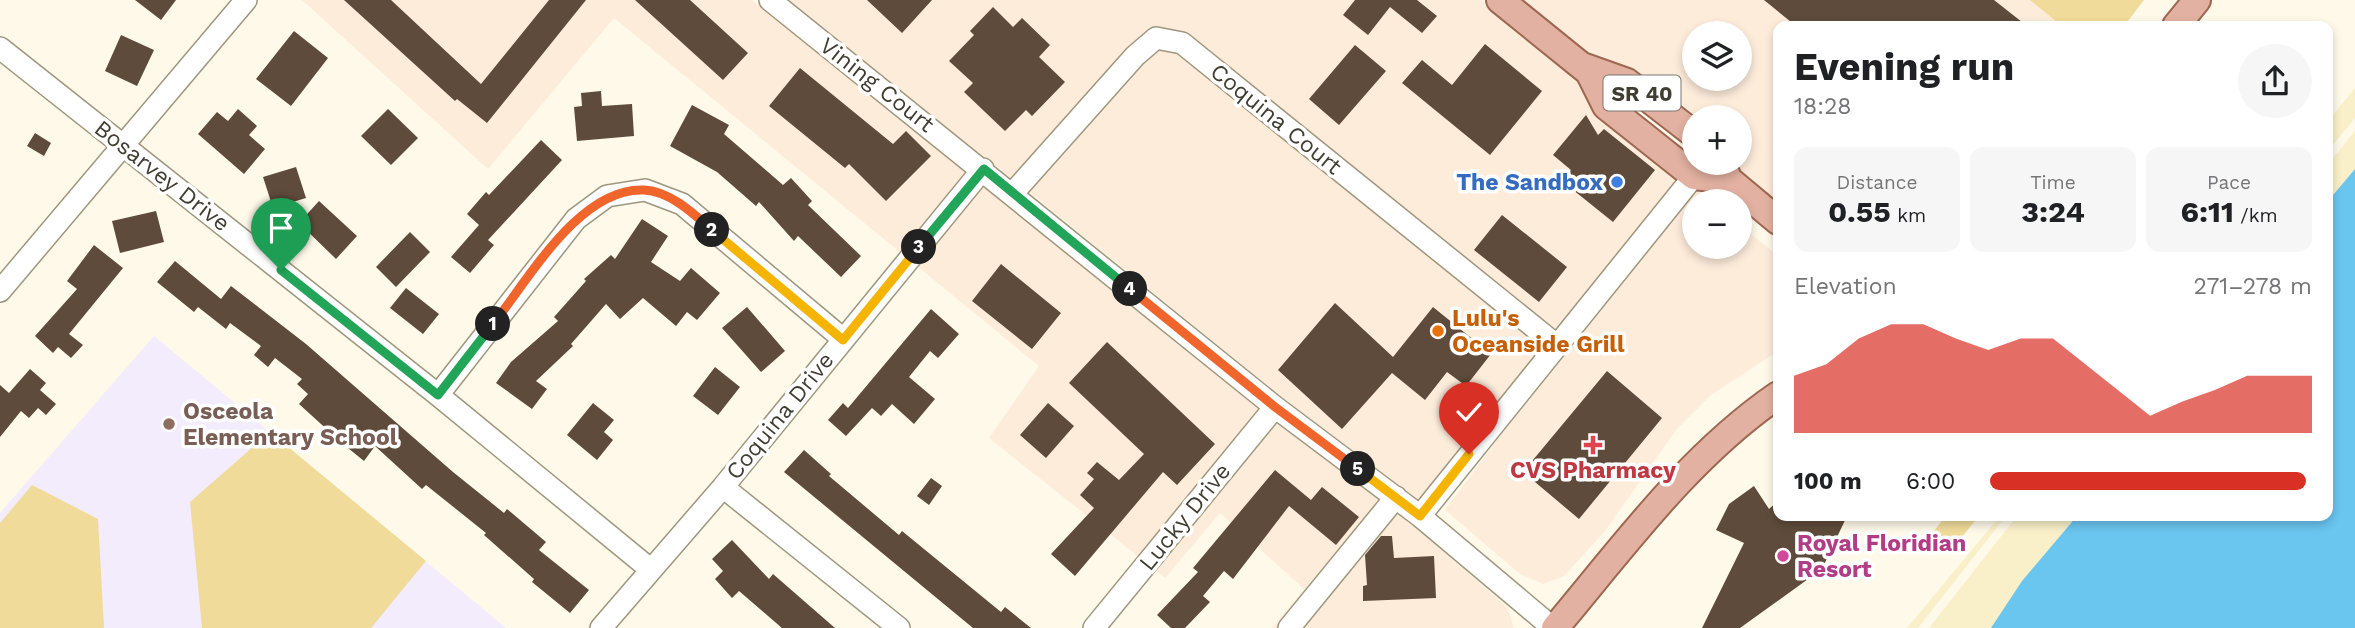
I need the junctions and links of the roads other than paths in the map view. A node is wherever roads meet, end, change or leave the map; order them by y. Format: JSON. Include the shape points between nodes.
{"nodes":[{"id":1,"x":246,"y":0,"type":"edge"},
{"id":2,"x":770,"y":0,"type":"edge"},
{"id":3,"x":1500,"y":0,"type":"edge"},
{"id":4,"x":2197,"y":0,"type":"edge"},
{"id":5,"x":2180,"y":21,"type":"edge"},
{"id":6,"x":0,"y":48,"type":"edge"},
{"id":7,"x":1582,"y":66,"type":"junction"},
{"id":8,"x":1682,"y":125,"type":"edge"},
{"id":9,"x":123,"y":146,"type":"junction"},
{"id":10,"x":984,"y":169,"type":"junction"},
{"id":11,"x":1700,"y":175,"type":"edge"},
{"id":12,"x":1729,"y":175,"type":"edge"},
{"id":13,"x":1694,"y":176,"type":"junction"},
{"id":14,"x":1013,"y":193,"type":"junction"},
{"id":15,"x":1773,"y":216,"type":"edge"},
{"id":16,"x":0,"y":291,"type":"edge"},
{"id":17,"x":843,"y":340,"type":"junction"},
{"id":18,"x":1555,"y":344,"type":"junction"},
{"id":19,"x":438,"y":395,"type":"junction"},
{"id":20,"x":1773,"y":399,"type":"edge"},
{"id":21,"x":1275,"y":407,"type":"junction"},
{"id":22,"x":723,"y":487,"type":"junction"},
{"id":23,"x":1396,"y":497,"type":"junction"},
{"id":24,"x":1420,"y":516,"type":"junction"},
{"id":25,"x":650,"y":569,"type":"junction"},
{"id":26,"x":601,"y":628,"type":"edge"},
{"id":27,"x":900,"y":628,"type":"edge"},
{"id":28,"x":1094,"y":628,"type":"edge"},
{"id":29,"x":1289,"y":628,"type":"edge"},
{"id":30,"x":1554,"y":628,"type":"edge"}],
"edges":[{"from":1,"to":9,"type":"street"},
{"from":2,"to":10,"type":"street","name":"Vining Court"},
{"from":3,"to":7,"type":"main road","number":"SR 40"},
{"from":4,"to":5,"type":"main road"},
{"from":6,"to":9,"type":"street","name":"Bosarvey Drive"},
{"from":7,"to":8,"type":"main road","number":"SR 40","via":[[1627,82]]},
{"from":7,"to":13,"type":"main road","number":"SR 40","via":[[1606,106]]},
{"from":9,"to":16,"type":"street"},
{"from":9,"to":19,"type":"street","name":"Bosarvey Drive"},
{"from":10,"to":14,"type":"street","name":"Vining Court"},
{"from":10,"to":17,"type":"street","name":"Coquina Drive"},
{"from":11,"to":13,"type":"main road"},
{"from":12,"to":15,"type":"main road"},
{"from":13,"to":18,"type":"street"},
{"from":14,"to":18,"type":"street","name":"Coquina Court","via":[[1135,56],[1156,38],[1182,43]]},
{"from":14,"to":21,"type":"street"},
{"from":17,"to":19,"type":"street","via":[[682,204],[645,190],[607,196],[576,219]]},
{"from":17,"to":22,"type":"street","name":"Coquina Drive"},
{"from":18,"to":24,"type":"street"},
{"from":19,"to":25,"type":"street","name":"Bosarvey Drive"},
{"from":20,"to":30,"type":"main road","via":[[1712,447]]},
{"from":21,"to":23,"type":"street"},
{"from":21,"to":28,"type":"street","name":"Lucky Drive"},
{"from":22,"to":25,"type":"street","name":"Coquina Drive"},
{"from":22,"to":27,"type":"street"},
{"from":23,"to":24,"type":"street"},
{"from":23,"to":29,"type":"street"},
{"from":24,"to":30,"type":"street"},
{"from":25,"to":26,"type":"street","name":"Coquina Drive"}]}
